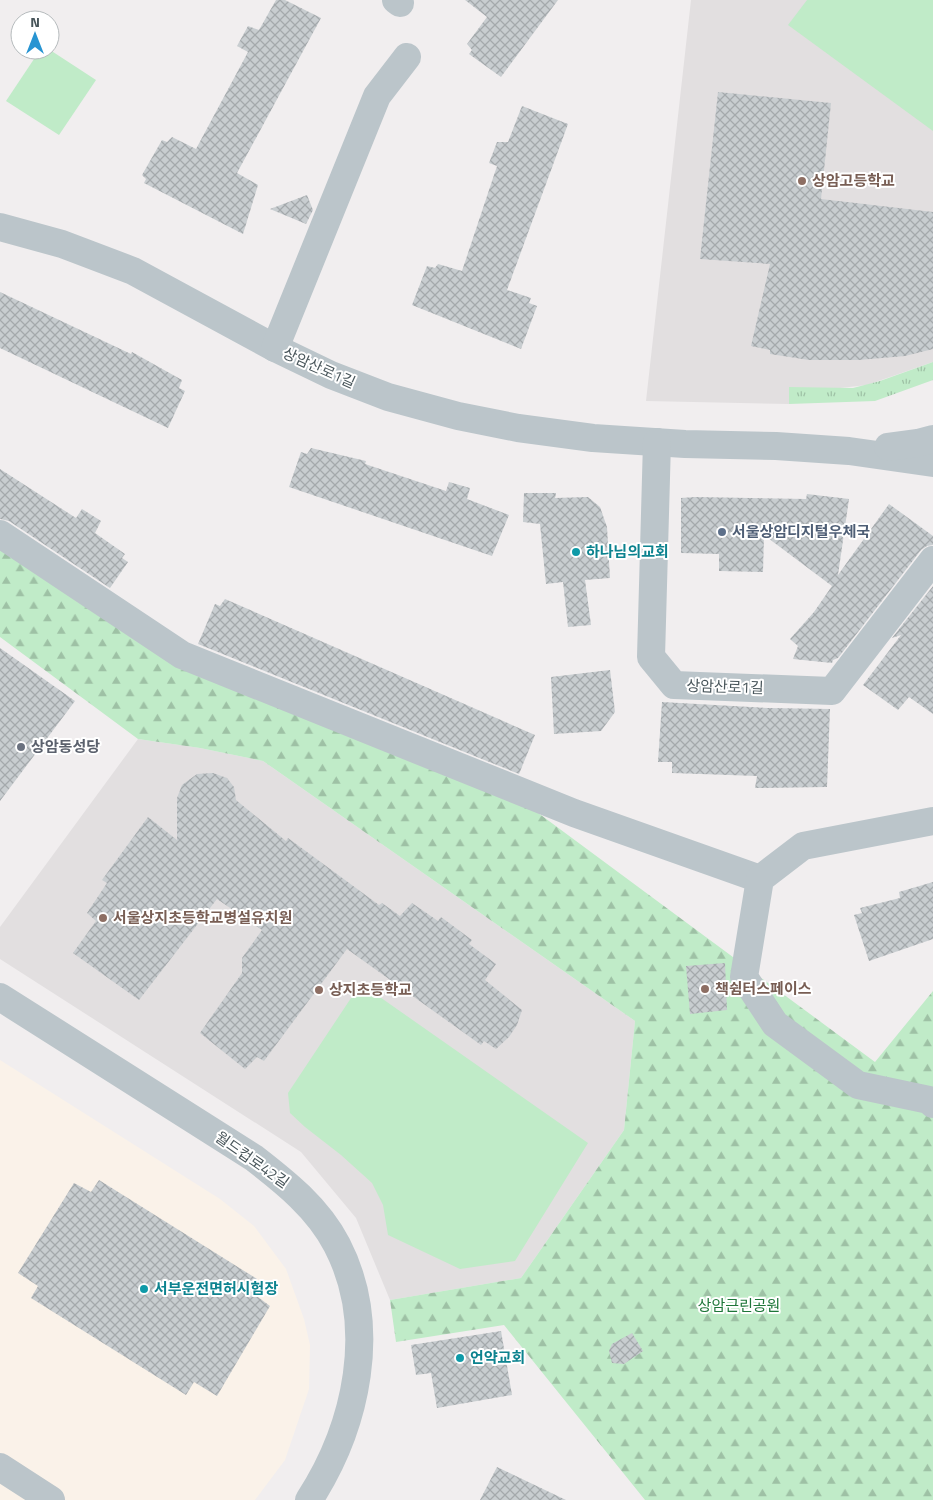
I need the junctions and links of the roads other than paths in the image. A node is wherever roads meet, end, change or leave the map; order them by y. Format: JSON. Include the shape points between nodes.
{"nodes":[{"id":1,"x":407,"y":57,"type":"dead end"},
{"id":2,"x":0,"y":228,"type":"edge"},
{"id":3,"x":275,"y":348,"type":"junction"},
{"id":4,"x":933,"y":439,"type":"edge"},
{"id":5,"x":658,"y":442,"type":"junction"},
{"id":6,"x":849,"y":451,"type":"junction"},
{"id":7,"x":933,"y":463,"type":"edge"},
{"id":8,"x":0,"y":534,"type":"edge"},
{"id":9,"x":933,"y":560,"type":"edge"},
{"id":10,"x":933,"y":821,"type":"edge"},
{"id":11,"x":760,"y":879,"type":"junction"},
{"id":12,"x":0,"y":997,"type":"edge"},
{"id":13,"x":933,"y":1104,"type":"edge"},
{"id":14,"x":0,"y":1467,"type":"edge"},
{"id":15,"x":51,"y":1500,"type":"edge"},
{"id":16,"x":309,"y":1500,"type":"edge"}],
"edges":[{"from":1,"to":3,"type":"street","via":[[377,96]]},
{"from":2,"to":3,"type":"street","name":"상암산로1길","via":[[62,244],[132,271]]},
{"from":3,"to":5,"type":"street","name":"상암산로1길","via":[[388,397],[458,416],[593,438]]},
{"from":4,"to":6,"type":"street"},
{"from":5,"to":6,"type":"street","name":"상암산로1길"},
{"from":5,"to":9,"type":"street","name":"상암산로1길","via":[[651,658],[674,685],[832,691]]},
{"from":6,"to":7,"type":"street"},
{"from":8,"to":11,"type":"street","via":[[182,655],[574,813]]},
{"from":10,"to":11,"type":"street","via":[[803,846]]},
{"from":11,"to":13,"type":"street","via":[[744,977],[775,1024],[858,1085],[929,1100]]},
{"from":12,"to":16,"type":"street","name":"월드컵로42길","via":[[254,1158],[290,1186],[317,1215],[337,1244],[357,1306],[360,1338],[357,1372],[352,1404],[341,1437],[323,1478]]},
{"from":14,"to":15,"type":"street"}]}
